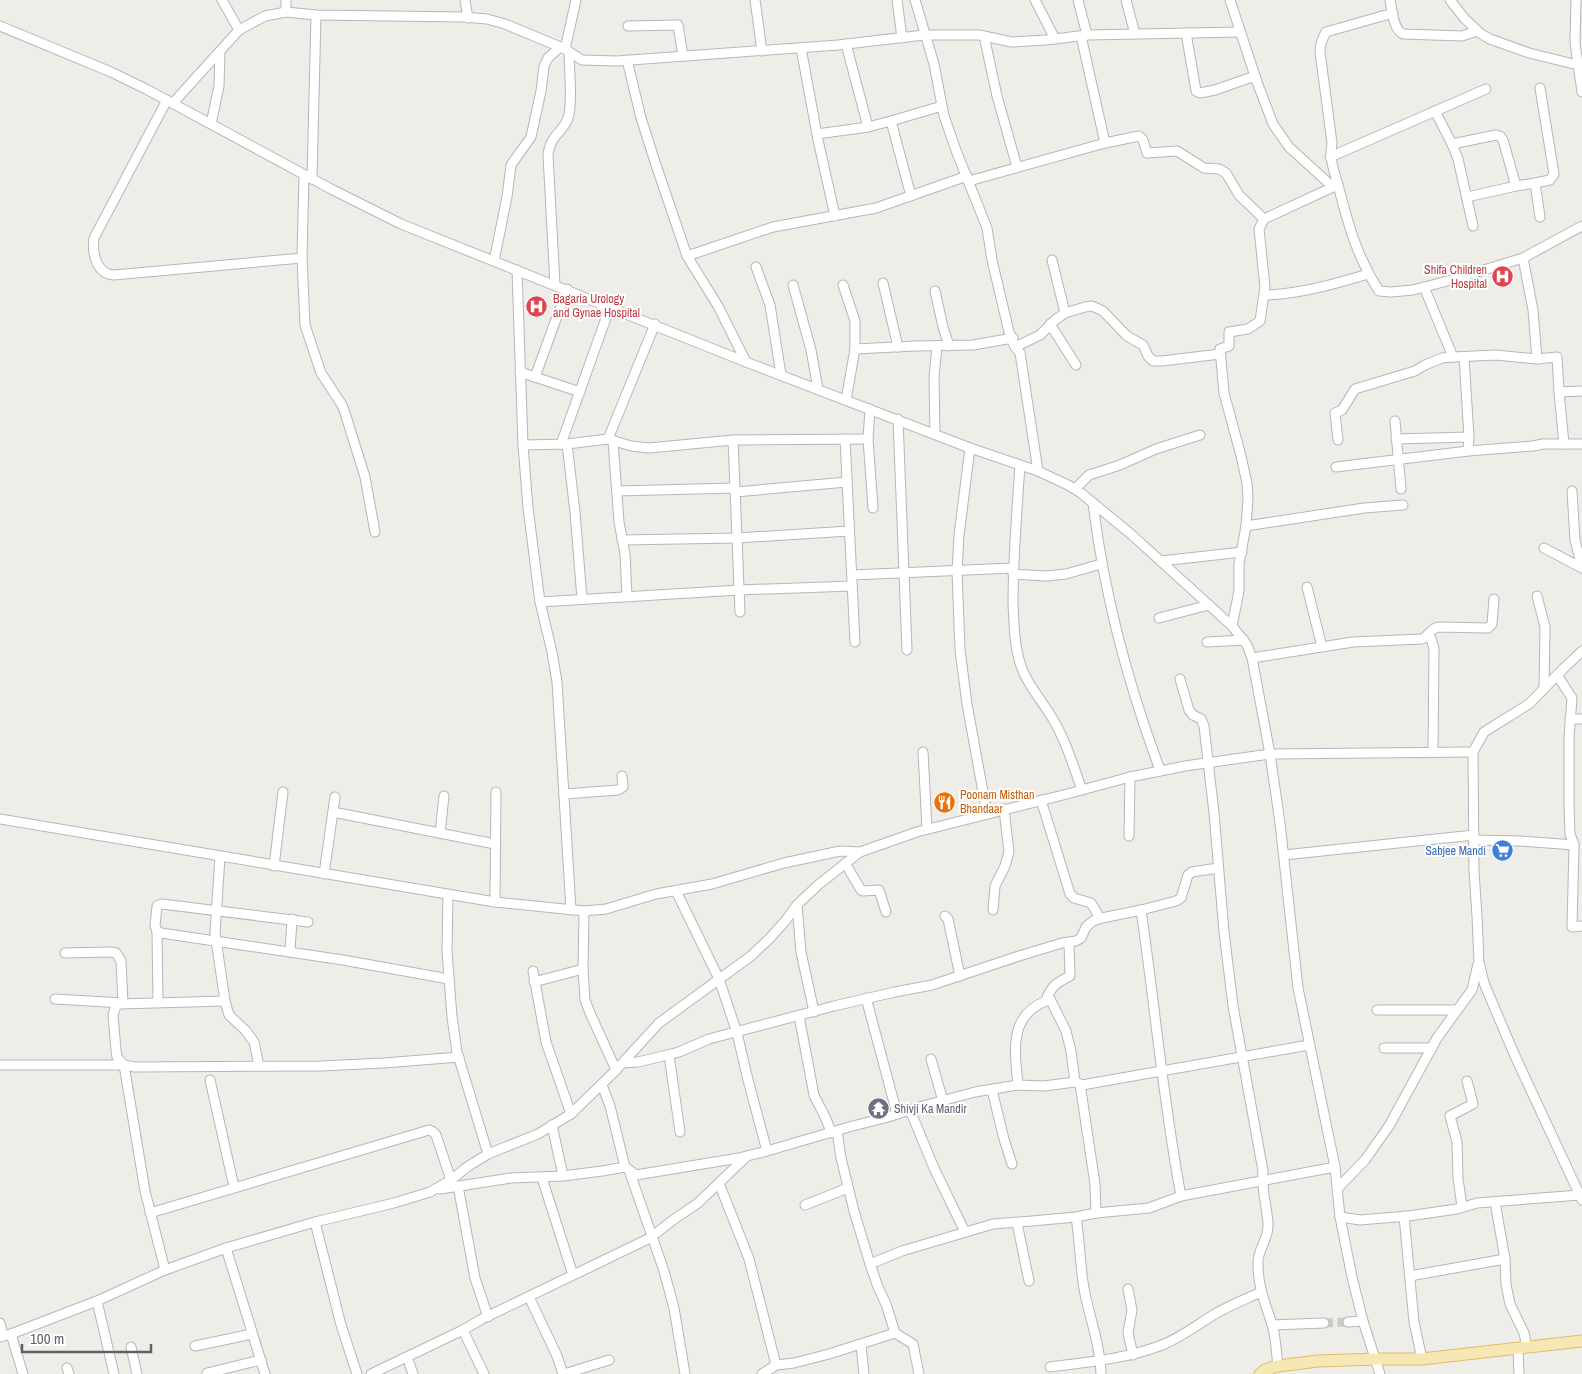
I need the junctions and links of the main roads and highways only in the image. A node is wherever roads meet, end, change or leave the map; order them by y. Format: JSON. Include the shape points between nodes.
{"nodes":[{"id":1,"x":1582,"y":1341,"type":"edge"},
{"id":2,"x":1260,"y":1374,"type":"edge"}],
"edges":[{"from":1,"to":2,"type":"main road","via":[[1422,1359],[1318,1361],[1278,1366]]}]}
